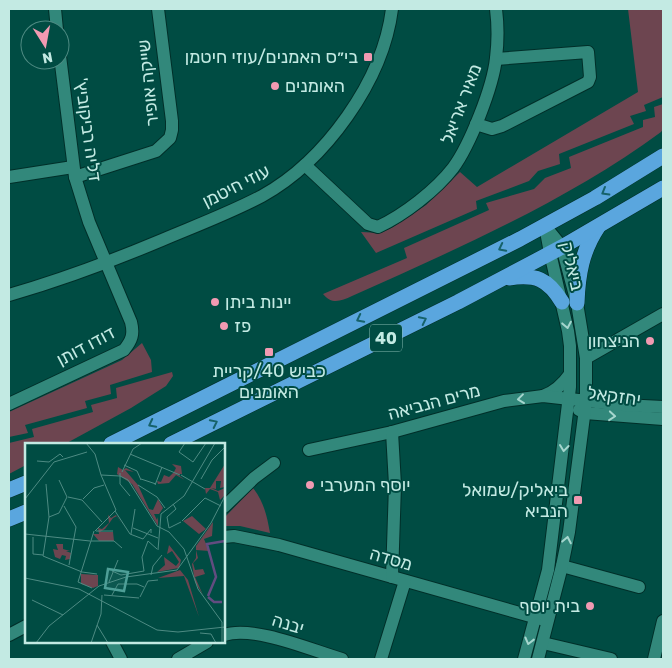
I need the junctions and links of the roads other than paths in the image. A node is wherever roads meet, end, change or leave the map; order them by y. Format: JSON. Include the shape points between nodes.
{"nodes":[{"id":1,"x":158,"y":9,"type":"edge"},
{"id":2,"x":392,"y":9,"type":"edge"},
{"id":3,"x":496,"y":9,"type":"edge"},
{"id":4,"x":496,"y":59,"type":"junction"},
{"id":5,"x":62,"y":70,"type":"edge"},
{"id":6,"x":476,"y":124,"type":"junction"},
{"id":7,"x":663,"y":147,"type":"edge"},
{"id":8,"x":663,"y":156,"type":"edge"},
{"id":9,"x":305,"y":165,"type":"junction"},
{"id":10,"x":647,"y":167,"type":"junction"},
{"id":11,"x":74,"y":172,"type":"junction"},
{"id":12,"x":9,"y":177,"type":"edge"},
{"id":13,"x":663,"y":188,"type":"edge"},
{"id":14,"x":545,"y":226,"type":"junction"},
{"id":15,"x":599,"y":226,"type":"junction"},
{"id":16,"x":556,"y":250,"type":"junction"},
{"id":17,"x":107,"y":262,"type":"junction"},
{"id":18,"x":500,"y":280,"type":"junction"},
{"id":19,"x":9,"y":295,"type":"edge"},
{"id":20,"x":570,"y":302,"type":"junction"},
{"id":21,"x":663,"y":314,"type":"edge"},
{"id":22,"x":586,"y":358,"type":"junction"},
{"id":23,"x":570,"y":374,"type":"junction"},
{"id":24,"x":543,"y":396,"type":"junction"},
{"id":25,"x":570,"y":399,"type":"junction"},
{"id":26,"x":9,"y":404,"type":"edge"},
{"id":27,"x":586,"y":407,"type":"junction"},
{"id":28,"x":663,"y":407,"type":"edge"},
{"id":29,"x":663,"y":419,"type":"edge"},
{"id":30,"x":392,"y":432,"type":"junction"},
{"id":31,"x":112,"y":443,"type":"edge"},
{"id":32,"x":173,"y":443,"type":"edge"},
{"id":33,"x":309,"y":450,"type":"dead end"},
{"id":34,"x":274,"y":463,"type":"dead end"},
{"id":35,"x":25,"y":483,"type":"edge"},
{"id":36,"x":9,"y":490,"type":"edge"},
{"id":37,"x":225,"y":506,"type":"edge"},
{"id":38,"x":25,"y":512,"type":"edge"},
{"id":39,"x":9,"y":519,"type":"edge"},
{"id":40,"x":225,"y":537,"type":"edge"},
{"id":41,"x":562,"y":566,"type":"junction"},
{"id":42,"x":392,"y":577,"type":"junction"},
{"id":43,"x":405,"y":581,"type":"junction"},
{"id":44,"x":639,"y":587,"type":"dead end"},
{"id":45,"x":535,"y":616,"type":"junction"},
{"id":46,"x":548,"y":621,"type":"junction"},
{"id":47,"x":663,"y":621,"type":"edge"},
{"id":48,"x":25,"y":627,"type":"edge"},
{"id":49,"x":9,"y":635,"type":"edge"},
{"id":50,"x":225,"y":635,"type":"edge"},
{"id":51,"x":113,"y":643,"type":"edge"},
{"id":52,"x":205,"y":643,"type":"edge"},
{"id":53,"x":543,"y":643,"type":"junction"},
{"id":54,"x":121,"y":659,"type":"edge"},
{"id":55,"x":178,"y":659,"type":"edge"},
{"id":56,"x":342,"y":659,"type":"edge"},
{"id":57,"x":381,"y":659,"type":"edge"},
{"id":58,"x":524,"y":659,"type":"edge"},
{"id":59,"x":538,"y":659,"type":"edge"},
{"id":60,"x":611,"y":659,"type":"edge"},
{"id":61,"x":654,"y":659,"type":"edge"}],
"edges":[{"from":1,"to":11,"type":"street","name":"שייקה אופיר","via":[[172,121],[170,138],[156,151]]},
{"from":2,"to":9,"type":"street","name":"עוזי חיטמן","via":[[383,47],[370,78],[340,125]]},
{"from":3,"to":4,"type":"street","name":"מאיר אריאל"},
{"from":4,"to":6,"type":"street","name":"מאיר אריאל"},
{"from":4,"to":6,"type":"street","via":[[588,52],[590,77],[588,82],[502,126],[492,129]]},
{"from":5,"to":11,"type":"street","name":"'דליה רביקוביץ"},
{"from":6,"to":9,"type":"street","name":"מאיר אריאל","via":[[453,168],[436,186],[378,227],[368,224]]},
{"from":7,"to":10,"type":"highway"},
{"from":8,"to":10,"type":"highway","number":"40"},
{"from":9,"to":17,"type":"street","name":"עוזי חיטמן","via":[[263,195],[238,208]]},
{"from":10,"to":14,"type":"highway","number":"40","one_way":true},
{"from":11,"to":12,"type":"street"},
{"from":11,"to":17,"type":"street","name":"'דליה רביקוביץ","via":[[89,222]]},
{"from":13,"to":15,"type":"highway","number":"40"},
{"from":14,"to":16,"type":"street","name":"ביאליק"},
{"from":14,"to":31,"type":"highway","number":"40","one_way":true},
{"from":15,"to":16,"type":"highway","number":"40"},
{"from":15,"to":20,"type":"highway","via":[[588,245]]},
{"from":16,"to":18,"type":"highway","number":"40"},
{"from":16,"to":20,"type":"street","name":"ביאליק"},
{"from":17,"to":19,"type":"street","name":"עוזי חיטמן"},
{"from":17,"to":26,"type":"street","name":"דודו דותן","via":[[131,322],[131,342],[124,350]]},
{"from":18,"to":20,"type":"highway","via":[[532,276],[547,282]]},
{"from":32,"to":18,"type":"highway","number":"40","one_way":true},
{"from":20,"to":22,"type":"street","name":"ביאליק"},
{"from":20,"to":23,"type":"street","name":"ביאליק","one_way":true},
{"from":21,"to":22,"type":"street"},
{"from":22,"to":27,"type":"street","name":"ביאליק"},
{"from":23,"to":24,"type":"street","via":[[560,386]]},
{"from":23,"to":25,"type":"street","name":"ביאליק"},
{"from":24,"to":25,"type":"street","name":"מרים הנביאה"},
{"from":24,"to":30,"type":"street","name":"מרים הנביאה","one_way":true,"via":[[504,401]]},
{"from":25,"to":27,"type":"street","name":"יחזקאל"},
{"from":25,"to":45,"type":"street","name":"ביאליק","one_way":true,"via":[[548,570]]},
{"from":27,"to":28,"type":"street","name":"יחזקאל"},
{"from":27,"to":29,"type":"street","name":"יחזקאל","one_way":true},
{"from":41,"to":27,"type":"street","name":"ביאליק","one_way":true},
{"from":30,"to":33,"type":"street","name":"מרים הנביאה"},
{"from":30,"to":42,"type":"street","via":[[395,485]]},
{"from":34,"to":37,"type":"street"},
{"from":35,"to":36,"type":"highway"},
{"from":38,"to":39,"type":"highway"},
{"from":40,"to":42,"type":"street","name":"מסדה","via":[[279,545]]},
{"from":41,"to":44,"type":"street"},
{"from":41,"to":46,"type":"street","name":"ביאליק"},
{"from":42,"to":43,"type":"street","name":"מסדה"},
{"from":43,"to":45,"type":"street","name":"מסדה"},
{"from":43,"to":57,"type":"street"},
{"from":45,"to":46,"type":"street","name":"מסדה"},
{"from":45,"to":58,"type":"street","name":"ביאליק","one_way":true},
{"from":46,"to":53,"type":"street","name":"ביאליק"},
{"from":47,"to":61,"type":"street"},
{"from":48,"to":49,"type":"street"},
{"from":50,"to":56,"type":"street","name":"יבנה","via":[[233,632],[261,634]]},
{"from":51,"to":54,"type":"street"},
{"from":52,"to":55,"type":"street"},
{"from":53,"to":59,"type":"street","name":"ביאליק"},
{"from":53,"to":60,"type":"street"}]}
